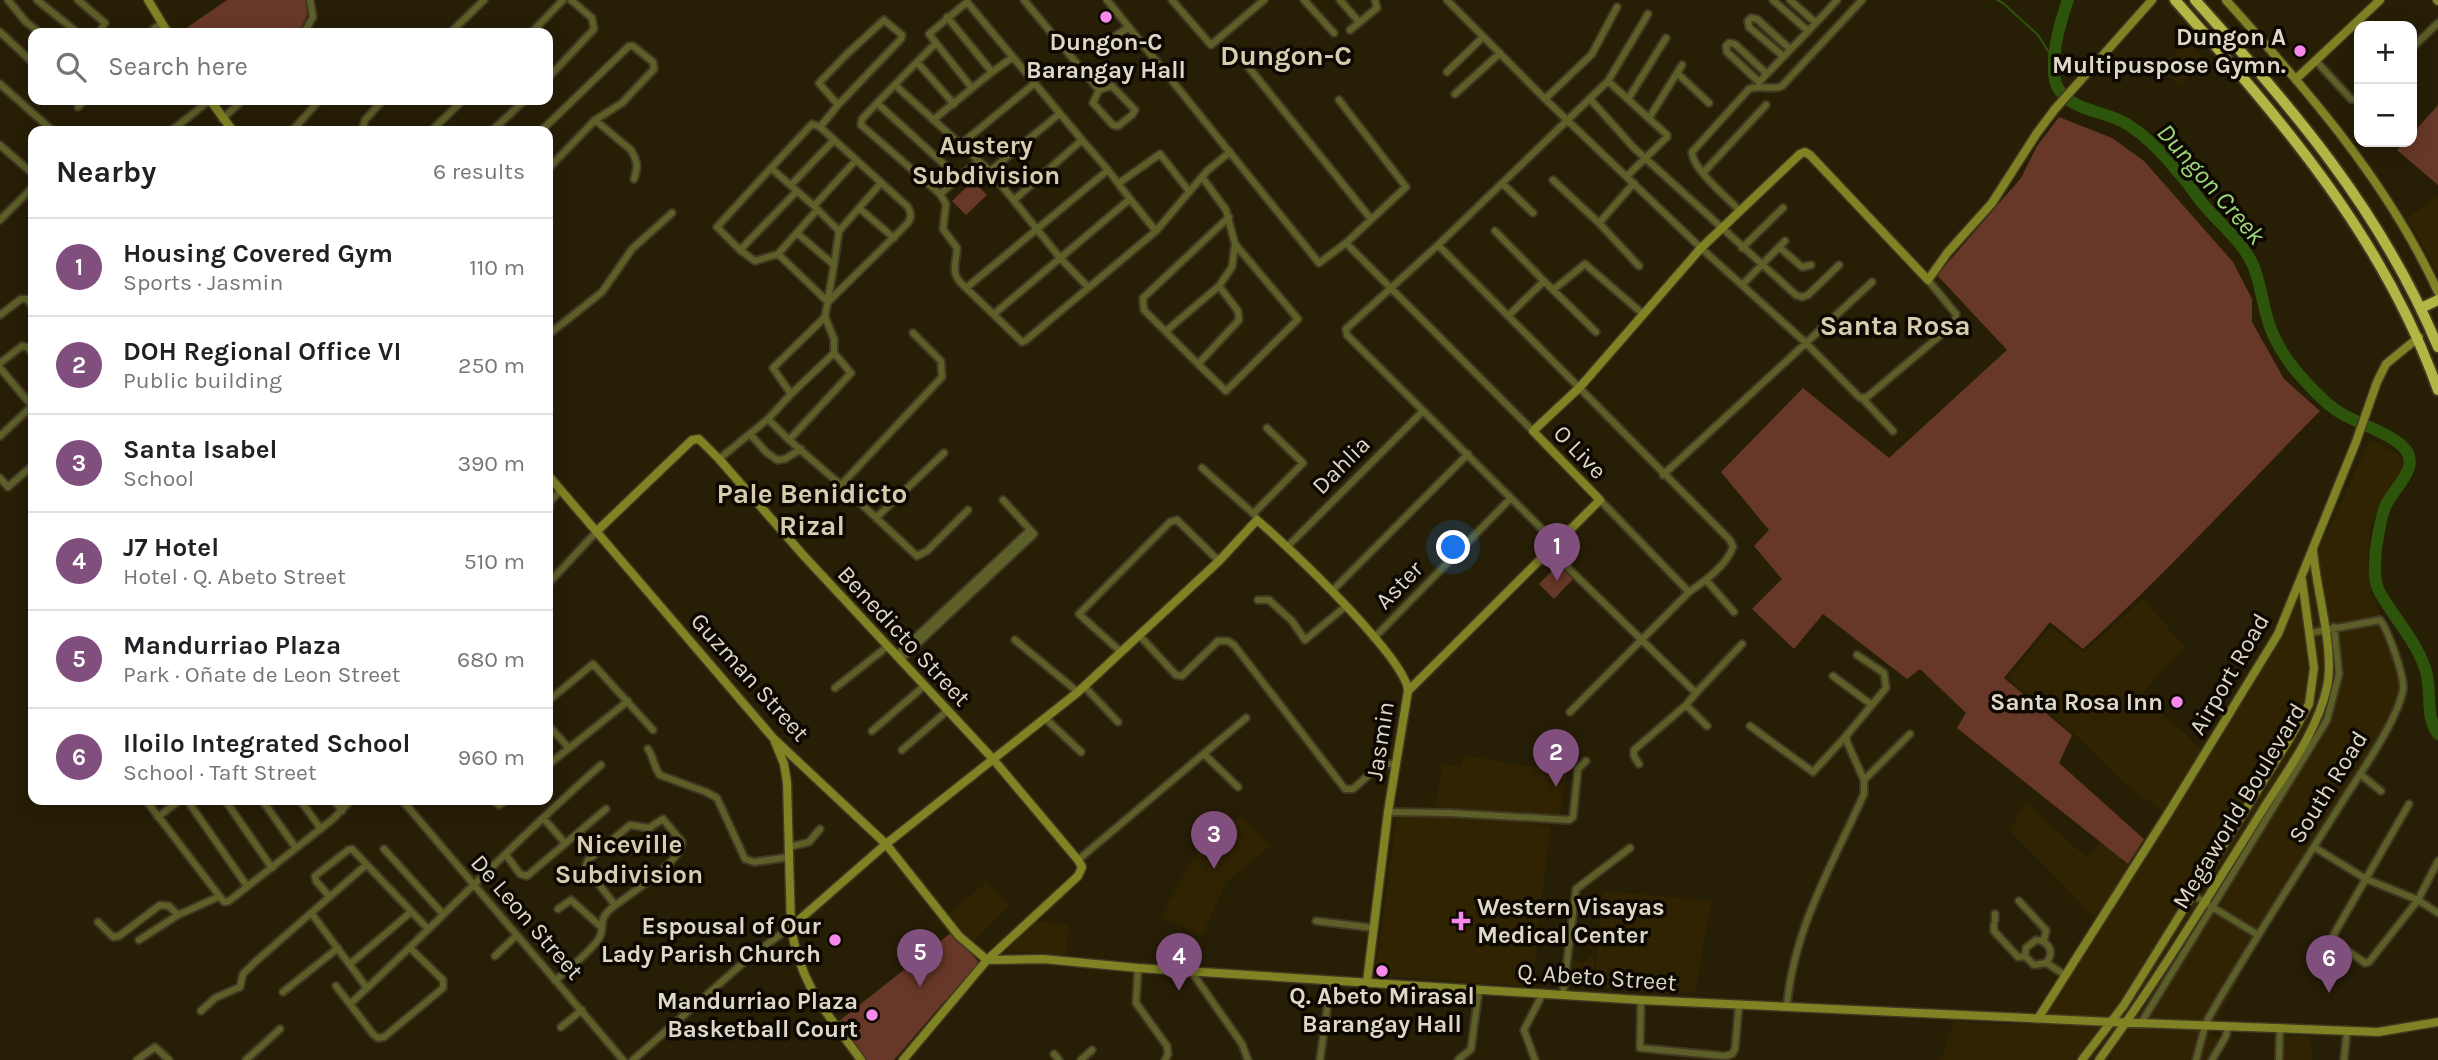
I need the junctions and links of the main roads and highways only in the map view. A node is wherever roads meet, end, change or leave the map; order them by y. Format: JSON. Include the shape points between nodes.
{"nodes":[{"id":1,"x":2175,"y":0,"type":"edge"},
{"id":2,"x":2196,"y":0,"type":"edge"},
{"id":3,"x":2277,"y":91,"type":"junction"},
{"id":4,"x":2265,"y":102,"type":"junction"},
{"id":5,"x":2438,"y":300,"type":"edge"},
{"id":6,"x":2421,"y":308,"type":"junction"},
{"id":7,"x":2438,"y":347,"type":"edge"},
{"id":8,"x":2438,"y":390,"type":"edge"}],
"edges":[{"from":1,"to":4,"type":"highway"},
{"from":2,"to":3,"type":"highway"},
{"from":3,"to":4,"type":"highway"},
{"from":3,"to":6,"type":"highway","via":[[2345,177]]},
{"from":4,"to":8,"type":"highway","via":[[2329,184],[2393,286],[2419,337]]},
{"from":5,"to":6,"type":"highway"},
{"from":6,"to":7,"type":"highway"}]}
